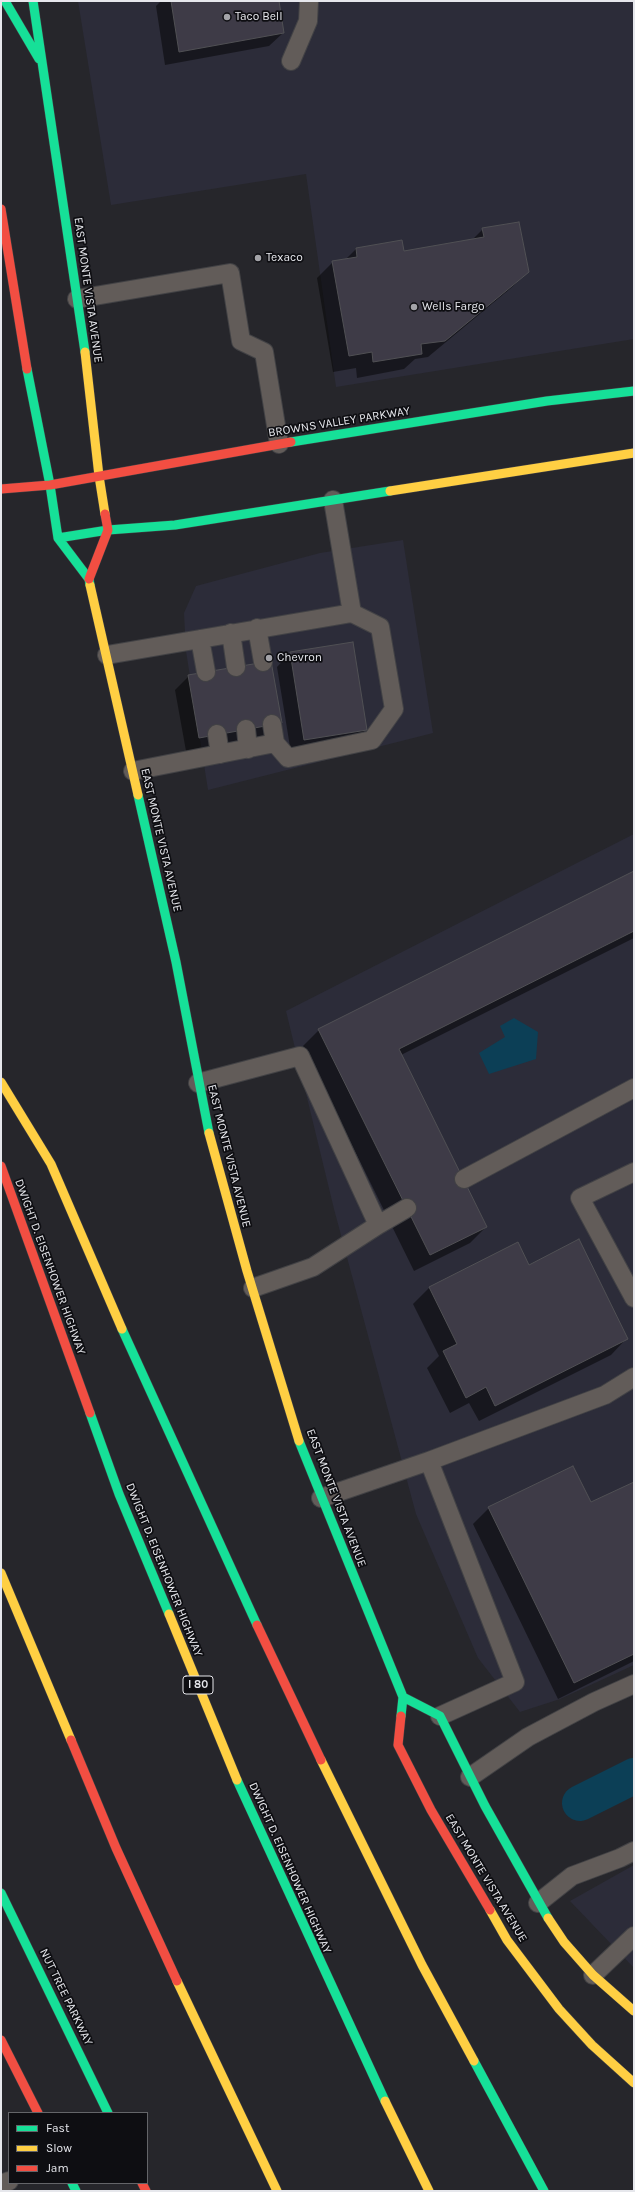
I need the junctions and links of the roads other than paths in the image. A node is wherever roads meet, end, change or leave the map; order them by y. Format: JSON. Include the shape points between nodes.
{"nodes":[{"id":1,"x":5,"y":1,"type":"edge"},
{"id":2,"x":33,"y":1,"type":"edge"},
{"id":3,"x":309,"y":1,"type":"edge"},
{"id":4,"x":291,"y":61,"type":"dead end"},
{"id":5,"x":42,"y":65,"type":"junction"},
{"id":6,"x":1,"y":208,"type":"edge"},
{"id":7,"x":77,"y":299,"type":"junction"},
{"id":8,"x":634,"y":391,"type":"edge"},
{"id":9,"x":279,"y":444,"type":"junction"},
{"id":10,"x":634,"y":453,"type":"edge"},
{"id":11,"x":99,"y":476,"type":"junction"},
{"id":12,"x":50,"y":485,"type":"junction"},
{"id":13,"x":1,"y":488,"type":"edge"},
{"id":14,"x":333,"y":500,"type":"junction"},
{"id":15,"x":108,"y":530,"type":"junction"},
{"id":16,"x":58,"y":538,"type":"junction"},
{"id":17,"x":89,"y":579,"type":"junction"},
{"id":18,"x":352,"y":613,"type":"junction"},
{"id":19,"x":257,"y":628,"type":"junction"},
{"id":20,"x":231,"y":633,"type":"junction"},
{"id":21,"x":200,"y":639,"type":"junction"},
{"id":22,"x":107,"y":655,"type":"junction"},
{"id":23,"x":263,"y":662,"type":"dead end"},
{"id":24,"x":236,"y":667,"type":"dead end"},
{"id":25,"x":206,"y":672,"type":"dead end"},
{"id":26,"x":272,"y":724,"type":"dead end"},
{"id":27,"x":246,"y":729,"type":"dead end"},
{"id":28,"x":217,"y":734,"type":"dead end"},
{"id":29,"x":275,"y":743,"type":"junction"},
{"id":30,"x":248,"y":749,"type":"junction"},
{"id":31,"x":220,"y":754,"type":"junction"},
{"id":32,"x":133,"y":771,"type":"junction"},
{"id":33,"x":1,"y":1082,"type":"edge"},
{"id":34,"x":198,"y":1083,"type":"junction"},
{"id":35,"x":634,"y":1088,"type":"edge"},
{"id":36,"x":1,"y":1166,"type":"edge"},
{"id":37,"x":634,"y":1172,"type":"edge"},
{"id":38,"x":464,"y":1179,"type":"dead end"},
{"id":39,"x":407,"y":1208,"type":"dead end"},
{"id":40,"x":378,"y":1225,"type":"junction"},
{"id":41,"x":253,"y":1288,"type":"junction"},
{"id":42,"x":634,"y":1298,"type":"edge"},
{"id":43,"x":634,"y":1377,"type":"edge"},
{"id":44,"x":429,"y":1461,"type":"junction"},
{"id":45,"x":321,"y":1498,"type":"junction"},
{"id":46,"x":1,"y":1573,"type":"edge"},
{"id":47,"x":634,"y":1684,"type":"edge"},
{"id":48,"x":403,"y":1698,"type":"junction"},
{"id":49,"x":440,"y":1716,"type":"junction"},
{"id":50,"x":470,"y":1777,"type":"junction"},
{"id":51,"x":634,"y":1851,"type":"edge"},
{"id":52,"x":1,"y":1892,"type":"edge"},
{"id":53,"x":538,"y":1903,"type":"junction"},
{"id":54,"x":634,"y":1936,"type":"edge"},
{"id":55,"x":593,"y":1975,"type":"junction"},
{"id":56,"x":634,"y":2011,"type":"edge"},
{"id":57,"x":1,"y":2040,"type":"edge"},
{"id":58,"x":634,"y":2083,"type":"edge"},
{"id":59,"x":37,"y":2112,"type":"edge"},
{"id":60,"x":108,"y":2112,"type":"edge"},
{"id":61,"x":277,"y":2191,"type":"edge"},
{"id":62,"x":429,"y":2191,"type":"edge"},
{"id":63,"x":544,"y":2191,"type":"edge"}],
"edges":[{"from":1,"to":5,"type":"main road","via":[[14,21]]},
{"from":2,"to":5,"type":"main road","name":"EAST MONTE VISTA AVENUE"},
{"from":3,"to":4,"type":"lane","via":[[308,21]]},
{"from":5,"to":7,"type":"main road","name":"EAST MONTE VISTA AVENUE"},
{"from":6,"to":12,"type":"main road","name":"EAST MONTE VISTA AVENUE","via":[[35,416]]},
{"from":7,"to":9,"type":"lane","via":[[230,273],[241,341],[264,352]]},
{"from":7,"to":11,"type":"main road","name":"EAST MONTE VISTA AVENUE"},
{"from":8,"to":9,"type":"main road","name":"BROWNS VALLEY PARKWAY","via":[[547,401]]},
{"from":9,"to":11,"type":"main road","name":"BROWNS VALLEY PARKWAY"},
{"from":10,"to":14,"type":"main road"},
{"from":11,"to":12,"type":"main road","name":"BROWNS VALLEY PARKWAY"},
{"from":11,"to":15,"type":"main road","name":"EAST MONTE VISTA AVENUE"},
{"from":12,"to":13,"type":"main road","name":"BROWNS VALLEY PARKWAY"},
{"from":12,"to":16,"type":"main road","name":"EAST MONTE VISTA AVENUE"},
{"from":14,"to":15,"type":"main road","via":[[175,525]]},
{"from":14,"to":18,"type":"lane"},
{"from":15,"to":16,"type":"main road"},
{"from":15,"to":17,"type":"main road"},
{"from":16,"to":17,"type":"main road","name":"EAST MONTE VISTA AVENUE"},
{"from":17,"to":22,"type":"main road","name":"EAST MONTE VISTA AVENUE"},
{"from":18,"to":19,"type":"lane"},
{"from":18,"to":29,"type":"lane","via":[[380,627],[394,709],[372,740],[288,758]]},
{"from":19,"to":20,"type":"lane"},
{"from":19,"to":23,"type":"lane"},
{"from":20,"to":21,"type":"lane"},
{"from":20,"to":24,"type":"lane"},
{"from":21,"to":22,"type":"lane"},
{"from":21,"to":25,"type":"lane"},
{"from":22,"to":32,"type":"main road","name":"EAST MONTE VISTA AVENUE"},
{"from":26,"to":29,"type":"lane"},
{"from":27,"to":30,"type":"lane"},
{"from":28,"to":31,"type":"lane"},
{"from":29,"to":30,"type":"lane"},
{"from":30,"to":31,"type":"lane"},
{"from":31,"to":32,"type":"lane"},
{"from":32,"to":34,"type":"main road","name":"EAST MONTE VISTA AVENUE","via":[[176,962]]},
{"from":33,"to":63,"type":"main road","via":[[51,1164],[181,1461],[306,1728],[422,1965]]},
{"from":34,"to":40,"type":"lane","via":[[300,1056]]},
{"from":34,"to":41,"type":"main road","name":"EAST MONTE VISTA AVENUE","via":[[206,1122]]},
{"from":35,"to":38,"type":"lane"},
{"from":36,"to":62,"type":"main road","name":"DWIGHT D. EISENHOWER HIGHWAY","number":"I 80","via":[[119,1494],[241,1789],[362,2054]]},
{"from":37,"to":42,"type":"lane","via":[[580,1198]]},
{"from":39,"to":40,"type":"lane"},
{"from":40,"to":41,"type":"lane","via":[[313,1267]]},
{"from":41,"to":45,"type":"main road","name":"EAST MONTE VISTA AVENUE","via":[[302,1452]]},
{"from":43,"to":44,"type":"lane","via":[[604,1395]]},
{"from":44,"to":45,"type":"lane"},
{"from":44,"to":49,"type":"lane","via":[[515,1682]]},
{"from":45,"to":48,"type":"main road","name":"EAST MONTE VISTA AVENUE"},
{"from":46,"to":61,"type":"main road","via":[[116,1848]]},
{"from":47,"to":50,"type":"lane","via":[[528,1737]]},
{"from":48,"to":49,"type":"main road"},
{"from":48,"to":58,"type":"main road","name":"EAST MONTE VISTA AVENUE","via":[[398,1745],[431,1810],[503,1934],[559,2009],[592,2045]]},
{"from":49,"to":50,"type":"main road"},
{"from":50,"to":53,"type":"main road"},
{"from":51,"to":53,"type":"lane","via":[[572,1876]]},
{"from":52,"to":60,"type":"main road","name":"NUT TREE PARKWAY"},
{"from":53,"to":55,"type":"main road","via":[[564,1942]]},
{"from":54,"to":55,"type":"lane"},
{"from":55,"to":56,"type":"main road"},
{"from":57,"to":59,"type":"main road"}]}
